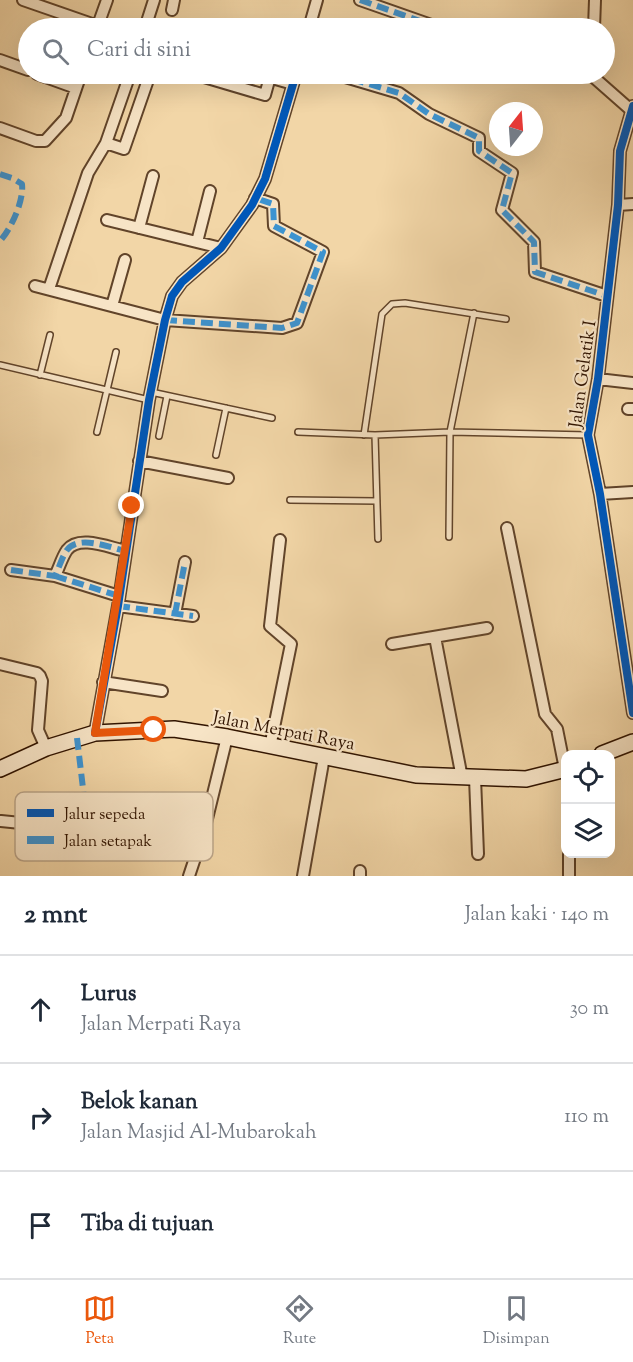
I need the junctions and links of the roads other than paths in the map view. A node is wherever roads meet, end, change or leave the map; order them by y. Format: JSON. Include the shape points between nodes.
{"nodes":[{"id":1,"x":23,"y":0,"type":"edge"},
{"id":2,"x":107,"y":0,"type":"edge"},
{"id":3,"x":154,"y":0,"type":"edge"},
{"id":4,"x":318,"y":0,"type":"edge"},
{"id":5,"x":360,"y":0,"type":"edge"},
{"id":6,"x":595,"y":0,"type":"edge"},
{"id":7,"x":73,"y":18,"type":"edge"},
{"id":8,"x":101,"y":18,"type":"edge"},
{"id":9,"x":148,"y":18,"type":"edge"},
{"id":10,"x":312,"y":18,"type":"edge"},
{"id":11,"x":411,"y":18,"type":"edge"},
{"id":12,"x":594,"y":18,"type":"edge"},
{"id":13,"x":0,"y":60,"type":"edge"},
{"id":14,"x":18,"y":66,"type":"edge"},
{"id":15,"x":65,"y":84,"type":"edge"},
{"id":16,"x":77,"y":84,"type":"edge"},
{"id":17,"x":126,"y":84,"type":"edge"},
{"id":18,"x":146,"y":84,"type":"edge"},
{"id":19,"x":228,"y":84,"type":"edge"},
{"id":20,"x":268,"y":84,"type":"edge"},
{"id":21,"x":293,"y":84,"type":"edge"},
{"id":22,"x":369,"y":84,"type":"edge"},
{"id":23,"x":602,"y":84,"type":"edge"},
{"id":24,"x":76,"y":88,"type":"junction"},
{"id":25,"x":632,"y":108,"type":"edge"},
{"id":26,"x":0,"y":128,"type":"edge"},
{"id":27,"x":106,"y":142,"type":"junction"},
{"id":28,"x":153,"y":176,"type":"dead end"},
{"id":29,"x":210,"y":191,"type":"dead end"},
{"id":30,"x":255,"y":198,"type":"junction"},
{"id":31,"x":633,"y":204,"type":"edge"},
{"id":32,"x":618,"y":205,"type":"junction"},
{"id":33,"x":107,"y":220,"type":"dead end"},
{"id":34,"x":139,"y":228,"type":"junction"},
{"id":35,"x":197,"y":242,"type":"junction"},
{"id":36,"x":221,"y":248,"type":"junction"},
{"id":37,"x":125,"y":260,"type":"dead end"},
{"id":38,"x":35,"y":286,"type":"dead end"},
{"id":39,"x":49,"y":289,"type":"junction"},
{"id":40,"x":608,"y":296,"type":"junction"},
{"id":41,"x":112,"y":306,"type":"junction"},
{"id":42,"x":474,"y":314,"type":"junction"},
{"id":43,"x":506,"y":319,"type":"dead end"},
{"id":44,"x":165,"y":320,"type":"junction"},
{"id":45,"x":50,"y":335,"type":"dead end"},
{"id":46,"x":116,"y":352,"type":"dead end"},
{"id":47,"x":0,"y":365,"type":"edge"},
{"id":48,"x":40,"y":375,"type":"junction"},
{"id":49,"x":598,"y":379,"type":"junction"},
{"id":50,"x":633,"y":383,"type":"edge"},
{"id":51,"x":106,"y":391,"type":"junction"},
{"id":52,"x":150,"y":396,"type":"junction"},
{"id":53,"x":167,"y":396,"type":"junction"},
{"id":54,"x":226,"y":408,"type":"junction"},
{"id":55,"x":272,"y":418,"type":"dead end"},
{"id":56,"x":97,"y":432,"type":"dead end"},
{"id":57,"x":298,"y":432,"type":"dead end"},
{"id":58,"x":450,"y":432,"type":"junction"},
{"id":59,"x":364,"y":435,"type":"junction"},
{"id":60,"x":375,"y":435,"type":"junction"},
{"id":61,"x":588,"y":435,"type":"junction"},
{"id":62,"x":159,"y":436,"type":"dead end"},
{"id":63,"x":216,"y":455,"type":"dead end"},
{"id":64,"x":139,"y":461,"type":"junction"},
{"id":65,"x":228,"y":478,"type":"dead end"},
{"id":66,"x":633,"y":492,"type":"edge"},
{"id":67,"x":600,"y":494,"type":"junction"},
{"id":68,"x":291,"y":500,"type":"dead end"},
{"id":69,"x":377,"y":501,"type":"junction"},
{"id":70,"x":507,"y":528,"type":"dead end"},
{"id":71,"x":449,"y":537,"type":"dead end"},
{"id":72,"x":378,"y":539,"type":"dead end"},
{"id":73,"x":280,"y":540,"type":"dead end"},
{"id":74,"x":126,"y":551,"type":"junction"},
{"id":75,"x":185,"y":562,"type":"dead end"},
{"id":76,"x":11,"y":570,"type":"dead end"},
{"id":77,"x":55,"y":576,"type":"junction"},
{"id":78,"x":118,"y":601,"type":"junction"},
{"id":79,"x":175,"y":614,"type":"junction"},
{"id":80,"x":193,"y":616,"type":"dead end"},
{"id":81,"x":487,"y":628,"type":"dead end"},
{"id":82,"x":435,"y":637,"type":"junction"},
{"id":83,"x":392,"y":644,"type":"dead end"},
{"id":84,"x":0,"y":664,"type":"edge"},
{"id":85,"x":103,"y":682,"type":"junction"},
{"id":86,"x":162,"y":691,"type":"dead end"},
{"id":87,"x":633,"y":713,"type":"edge"},
{"id":88,"x":95,"y":733,"type":"junction"},
{"id":89,"x":227,"y":737,"type":"junction"},
{"id":90,"x":633,"y":742,"type":"edge"},
{"id":91,"x":270,"y":747,"type":"junction"},
{"id":92,"x":46,"y":748,"type":"junction"},
{"id":93,"x":561,"y":750,"type":"edge"},
{"id":94,"x":612,"y":750,"type":"edge"},
{"id":95,"x":324,"y":758,"type":"junction"},
{"id":96,"x":0,"y":769,"type":"edge"},
{"id":97,"x":561,"y":770,"type":"edge"},
{"id":98,"x":469,"y":778,"type":"junction"},
{"id":99,"x":213,"y":795,"type":"edge"},
{"id":100,"x":478,"y":854,"type":"dead end"},
{"id":101,"x":569,"y":858,"type":"edge"},
{"id":102,"x":194,"y":861,"type":"edge"},
{"id":103,"x":189,"y":876,"type":"edge"},
{"id":104,"x":303,"y":876,"type":"edge"},
{"id":105,"x":569,"y":876,"type":"edge"}],
"edges":[{"from":1,"to":7,"type":"street"},
{"from":2,"to":8,"type":"street"},
{"from":3,"to":9,"type":"street"},
{"from":4,"to":10,"type":"street"},
{"from":5,"to":11,"type":"street"},
{"from":6,"to":12,"type":"street"},
{"from":13,"to":14,"type":"street"},
{"from":15,"to":24,"type":"street"},
{"from":16,"to":24,"type":"street"},
{"from":17,"to":27,"type":"street"},
{"from":18,"to":27,"type":"street","via":[[124,148]]},
{"from":19,"to":20,"type":"street","via":[[265,95]]},
{"from":21,"to":30,"type":"street","via":[[265,179]]},
{"from":22,"to":40,"type":"street","via":[[399,93],[429,114],[479,138],[479,151],[512,173],[502,210],[534,242],[535,272]]},
{"from":23,"to":25,"type":"street","name":"Jalan Gelatik I"},
{"from":24,"to":26,"type":"street","via":[[66,118],[45,141]]},
{"from":25,"to":32,"type":"street","name":"Jalan Gelatik I","via":[[620,151]]},
{"from":27,"to":39,"type":"street","via":[[88,173]]},
{"from":28,"to":34,"type":"street"},
{"from":29,"to":35,"type":"street"},
{"from":30,"to":36,"type":"street"},
{"from":30,"to":44,"type":"street","via":[[273,204],[274,226],[323,252],[297,323],[282,328]]},
{"from":31,"to":32,"type":"street"},
{"from":32,"to":40,"type":"street","name":"Jalan Gelatik I"},
{"from":33,"to":34,"type":"street"},
{"from":34,"to":35,"type":"street"},
{"from":35,"to":36,"type":"street"},
{"from":36,"to":44,"type":"street","via":[[182,282],[172,296]]},
{"from":37,"to":41,"type":"street"},
{"from":38,"to":39,"type":"street"},
{"from":39,"to":41,"type":"street"},
{"from":40,"to":49,"type":"street","name":"Jalan Gelatik I"},
{"from":41,"to":44,"type":"street"},
{"from":42,"to":43,"type":"lane"},
{"from":42,"to":58,"type":"lane"},
{"from":42,"to":59,"type":"lane","via":[[405,303],[392,304],[381,314]]},
{"from":44,"to":52,"type":"street"},
{"from":45,"to":48,"type":"lane"},
{"from":46,"to":51,"type":"lane"},
{"from":47,"to":48,"type":"lane"},
{"from":48,"to":51,"type":"lane"},
{"from":49,"to":50,"type":"street"},
{"from":49,"to":61,"type":"street","name":"Jalan Gelatik I"},
{"from":51,"to":52,"type":"lane"},
{"from":51,"to":56,"type":"lane"},
{"from":52,"to":53,"type":"lane"},
{"from":52,"to":64,"type":"street"},
{"from":53,"to":54,"type":"lane"},
{"from":53,"to":62,"type":"lane"},
{"from":54,"to":55,"type":"lane"},
{"from":54,"to":63,"type":"lane"},
{"from":57,"to":59,"type":"lane"},
{"from":58,"to":60,"type":"lane"},
{"from":58,"to":61,"type":"lane"},
{"from":58,"to":71,"type":"lane"},
{"from":59,"to":60,"type":"lane"},
{"from":60,"to":69,"type":"lane"},
{"from":61,"to":67,"type":"street","name":"Jalan Gelatik I"},
{"from":64,"to":65,"type":"street"},
{"from":64,"to":74,"type":"street"},
{"from":66,"to":67,"type":"street"},
{"from":67,"to":87,"type":"street","name":"Jalan Gelatik I"},
{"from":68,"to":69,"type":"lane"},
{"from":69,"to":72,"type":"lane"},
{"from":70,"to":93,"type":"street","via":[[545,714],[557,729]]},
{"from":73,"to":91,"type":"street","via":[[270,626],[291,644]]},
{"from":74,"to":77,"type":"street","via":[[77,543],[68,549]]},
{"from":74,"to":78,"type":"street"},
{"from":75,"to":79,"type":"street"},
{"from":76,"to":77,"type":"street"},
{"from":77,"to":78,"type":"street"},
{"from":78,"to":79,"type":"street"},
{"from":78,"to":85,"type":"street"},
{"from":79,"to":80,"type":"street"},
{"from":81,"to":82,"type":"street"},
{"from":82,"to":83,"type":"street"},
{"from":82,"to":98,"type":"street"},
{"from":84,"to":92,"type":"street","via":[[40,676],[38,730]]},
{"from":85,"to":86,"type":"street"},
{"from":85,"to":88,"type":"street"},
{"from":88,"to":89,"type":"main road","name":"Jalan Merpati Raya","via":[[174,729]]},
{"from":88,"to":92,"type":"main road","name":"Jalan Merpati Raya"},
{"from":89,"to":91,"type":"main road","name":"Jalan Merpati Raya"},
{"from":89,"to":99,"type":"street"},
{"from":90,"to":94,"type":"main road"},
{"from":91,"to":95,"type":"main road","name":"Jalan Merpati Raya"},
{"from":92,"to":96,"type":"main road","name":"Jalan Merpati Raya"},
{"from":95,"to":98,"type":"main road","name":"Jalan Merpati Raya","via":[[416,775]]},
{"from":95,"to":104,"type":"street"},
{"from":97,"to":98,"type":"main road","name":"Jalan Merpati Raya","via":[[526,779]]},
{"from":98,"to":100,"type":"street"},
{"from":101,"to":105,"type":"street"},
{"from":102,"to":103,"type":"street"}]}
